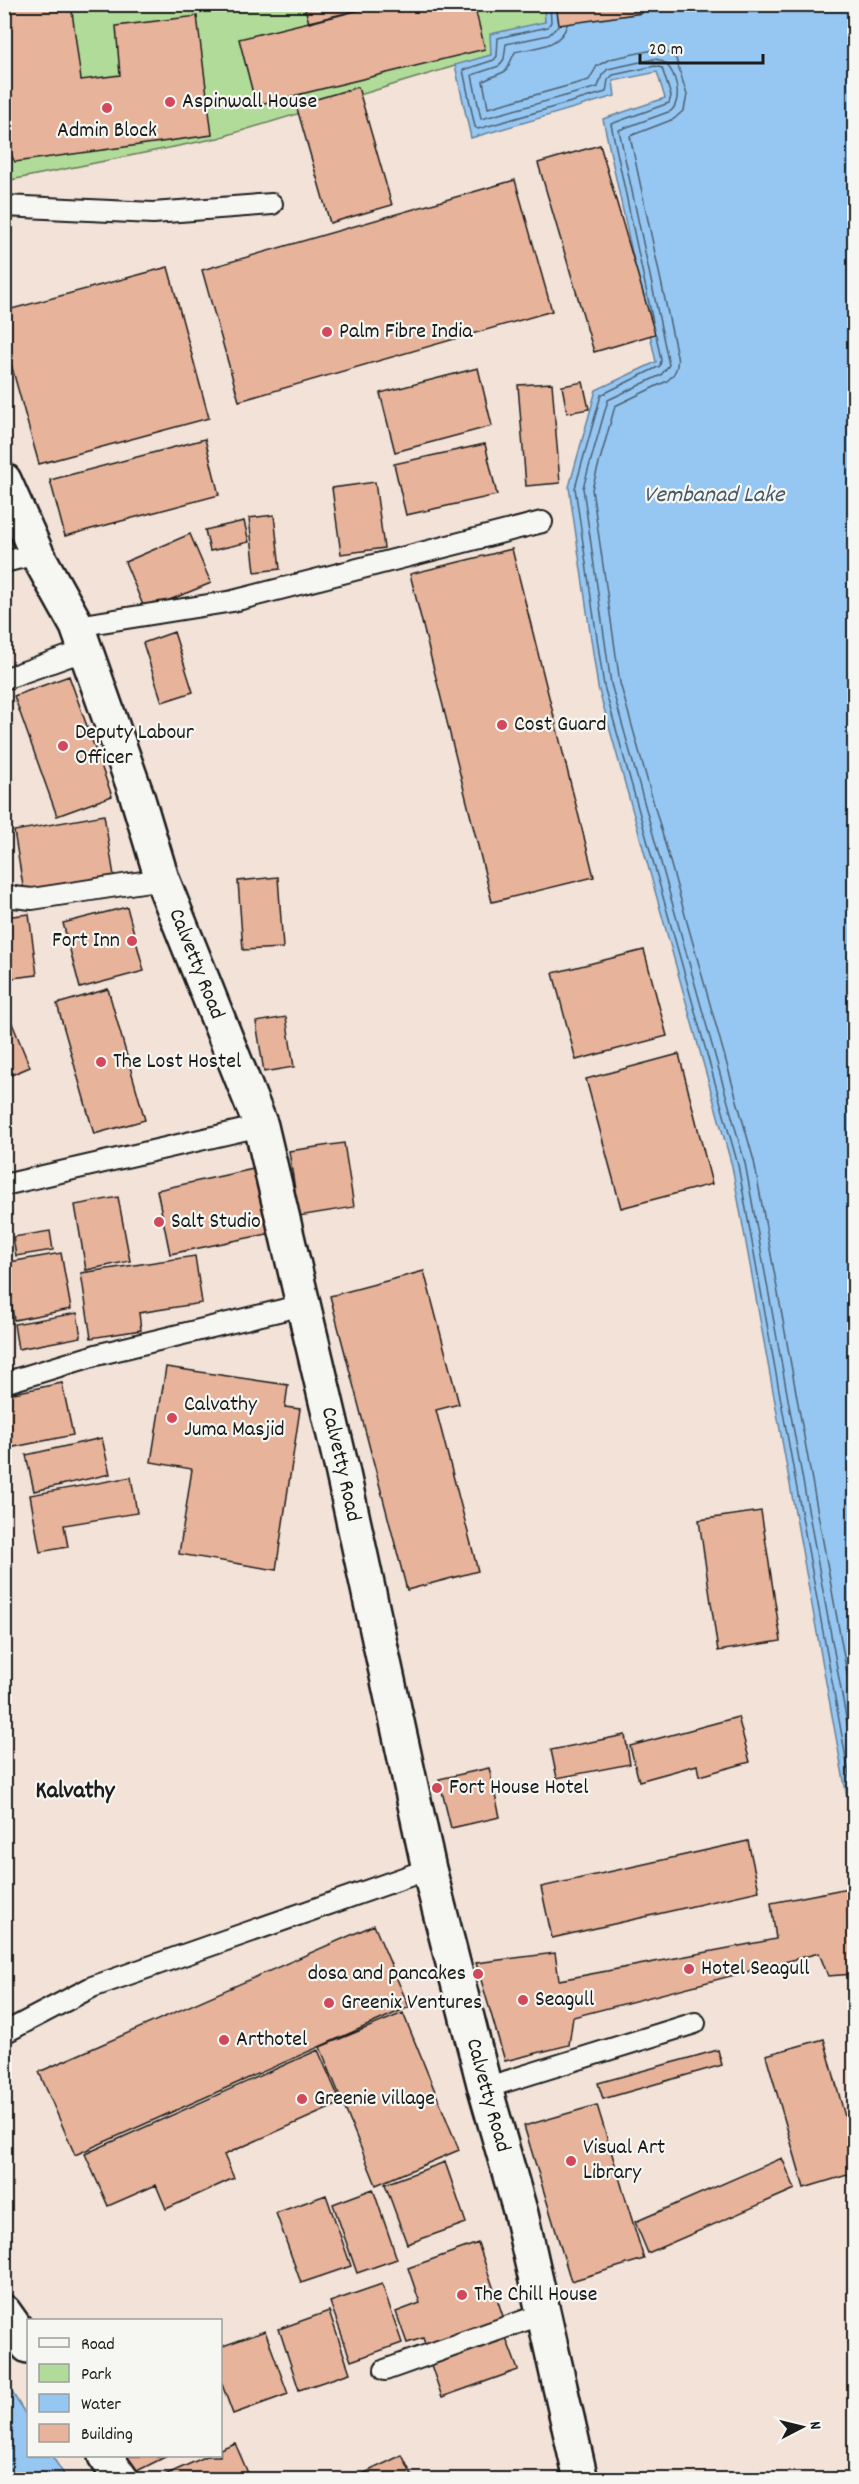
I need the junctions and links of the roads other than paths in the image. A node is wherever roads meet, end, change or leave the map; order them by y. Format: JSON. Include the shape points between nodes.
{"nodes":[{"id":1,"x":272,"y":204,"type":"dead end"},
{"id":2,"x":4,"y":206,"type":"edge"},
{"id":3,"x":4,"y":480,"type":"edge"},
{"id":4,"x":542,"y":522,"type":"dead end"},
{"id":5,"x":37,"y":554,"type":"junction"},
{"id":6,"x":4,"y":562,"type":"edge"},
{"id":7,"x":82,"y":638,"type":"junction"},
{"id":8,"x":4,"y":679,"type":"edge"},
{"id":9,"x":162,"y":879,"type":"junction"},
{"id":10,"x":4,"y":896,"type":"edge"},
{"id":11,"x":261,"y":1126,"type":"junction"},
{"id":12,"x":4,"y":1185,"type":"edge"},
{"id":13,"x":303,"y":1305,"type":"junction"},
{"id":14,"x":4,"y":1383,"type":"edge"},
{"id":15,"x":429,"y":1869,"type":"junction"},
{"id":16,"x":695,"y":2023,"type":"dead end"},
{"id":17,"x":4,"y":2033,"type":"edge"},
{"id":18,"x":485,"y":2088,"type":"junction"},
{"id":19,"x":4,"y":2312,"type":"edge"},
{"id":20,"x":543,"y":2314,"type":"junction"},
{"id":21,"x":27,"y":2345,"type":"edge"},
{"id":22,"x":385,"y":2370,"type":"dead end"},
{"id":23,"x":106,"y":2457,"type":"edge"},
{"id":24,"x":122,"y":2480,"type":"edge"},
{"id":25,"x":580,"y":2480,"type":"edge"}],
"edges":[{"from":1,"to":2,"type":"lane","via":[[153,213]]},
{"from":3,"to":5,"type":"street","name":"Calvetty Road"},
{"from":4,"to":7,"type":"lane"},
{"from":5,"to":6,"type":"lane"},
{"from":5,"to":7,"type":"street","name":"Calvetty Road"},
{"from":7,"to":8,"type":"lane"},
{"from":7,"to":9,"type":"street","name":"Calvetty Road"},
{"from":9,"to":10,"type":"lane","via":[[32,899]]},
{"from":9,"to":11,"type":"street","name":"Calvetty Road"},
{"from":11,"to":12,"type":"lane"},
{"from":11,"to":13,"type":"street","name":"Calvetty Road"},
{"from":13,"to":14,"type":"lane","via":[[96,1355]]},
{"from":13,"to":15,"type":"street","name":"Calvetty Road"},
{"from":15,"to":17,"type":"lane","via":[[92,1987]]},
{"from":15,"to":18,"type":"street","name":"Calvetty Road"},
{"from":16,"to":18,"type":"lane"},
{"from":18,"to":20,"type":"street","name":"Calvetty Road","via":[[521,2214]]},
{"from":19,"to":21,"type":"street"},
{"from":20,"to":22,"type":"lane"},
{"from":20,"to":25,"type":"street","name":"Calvetty Road"},
{"from":23,"to":24,"type":"street"}]}
